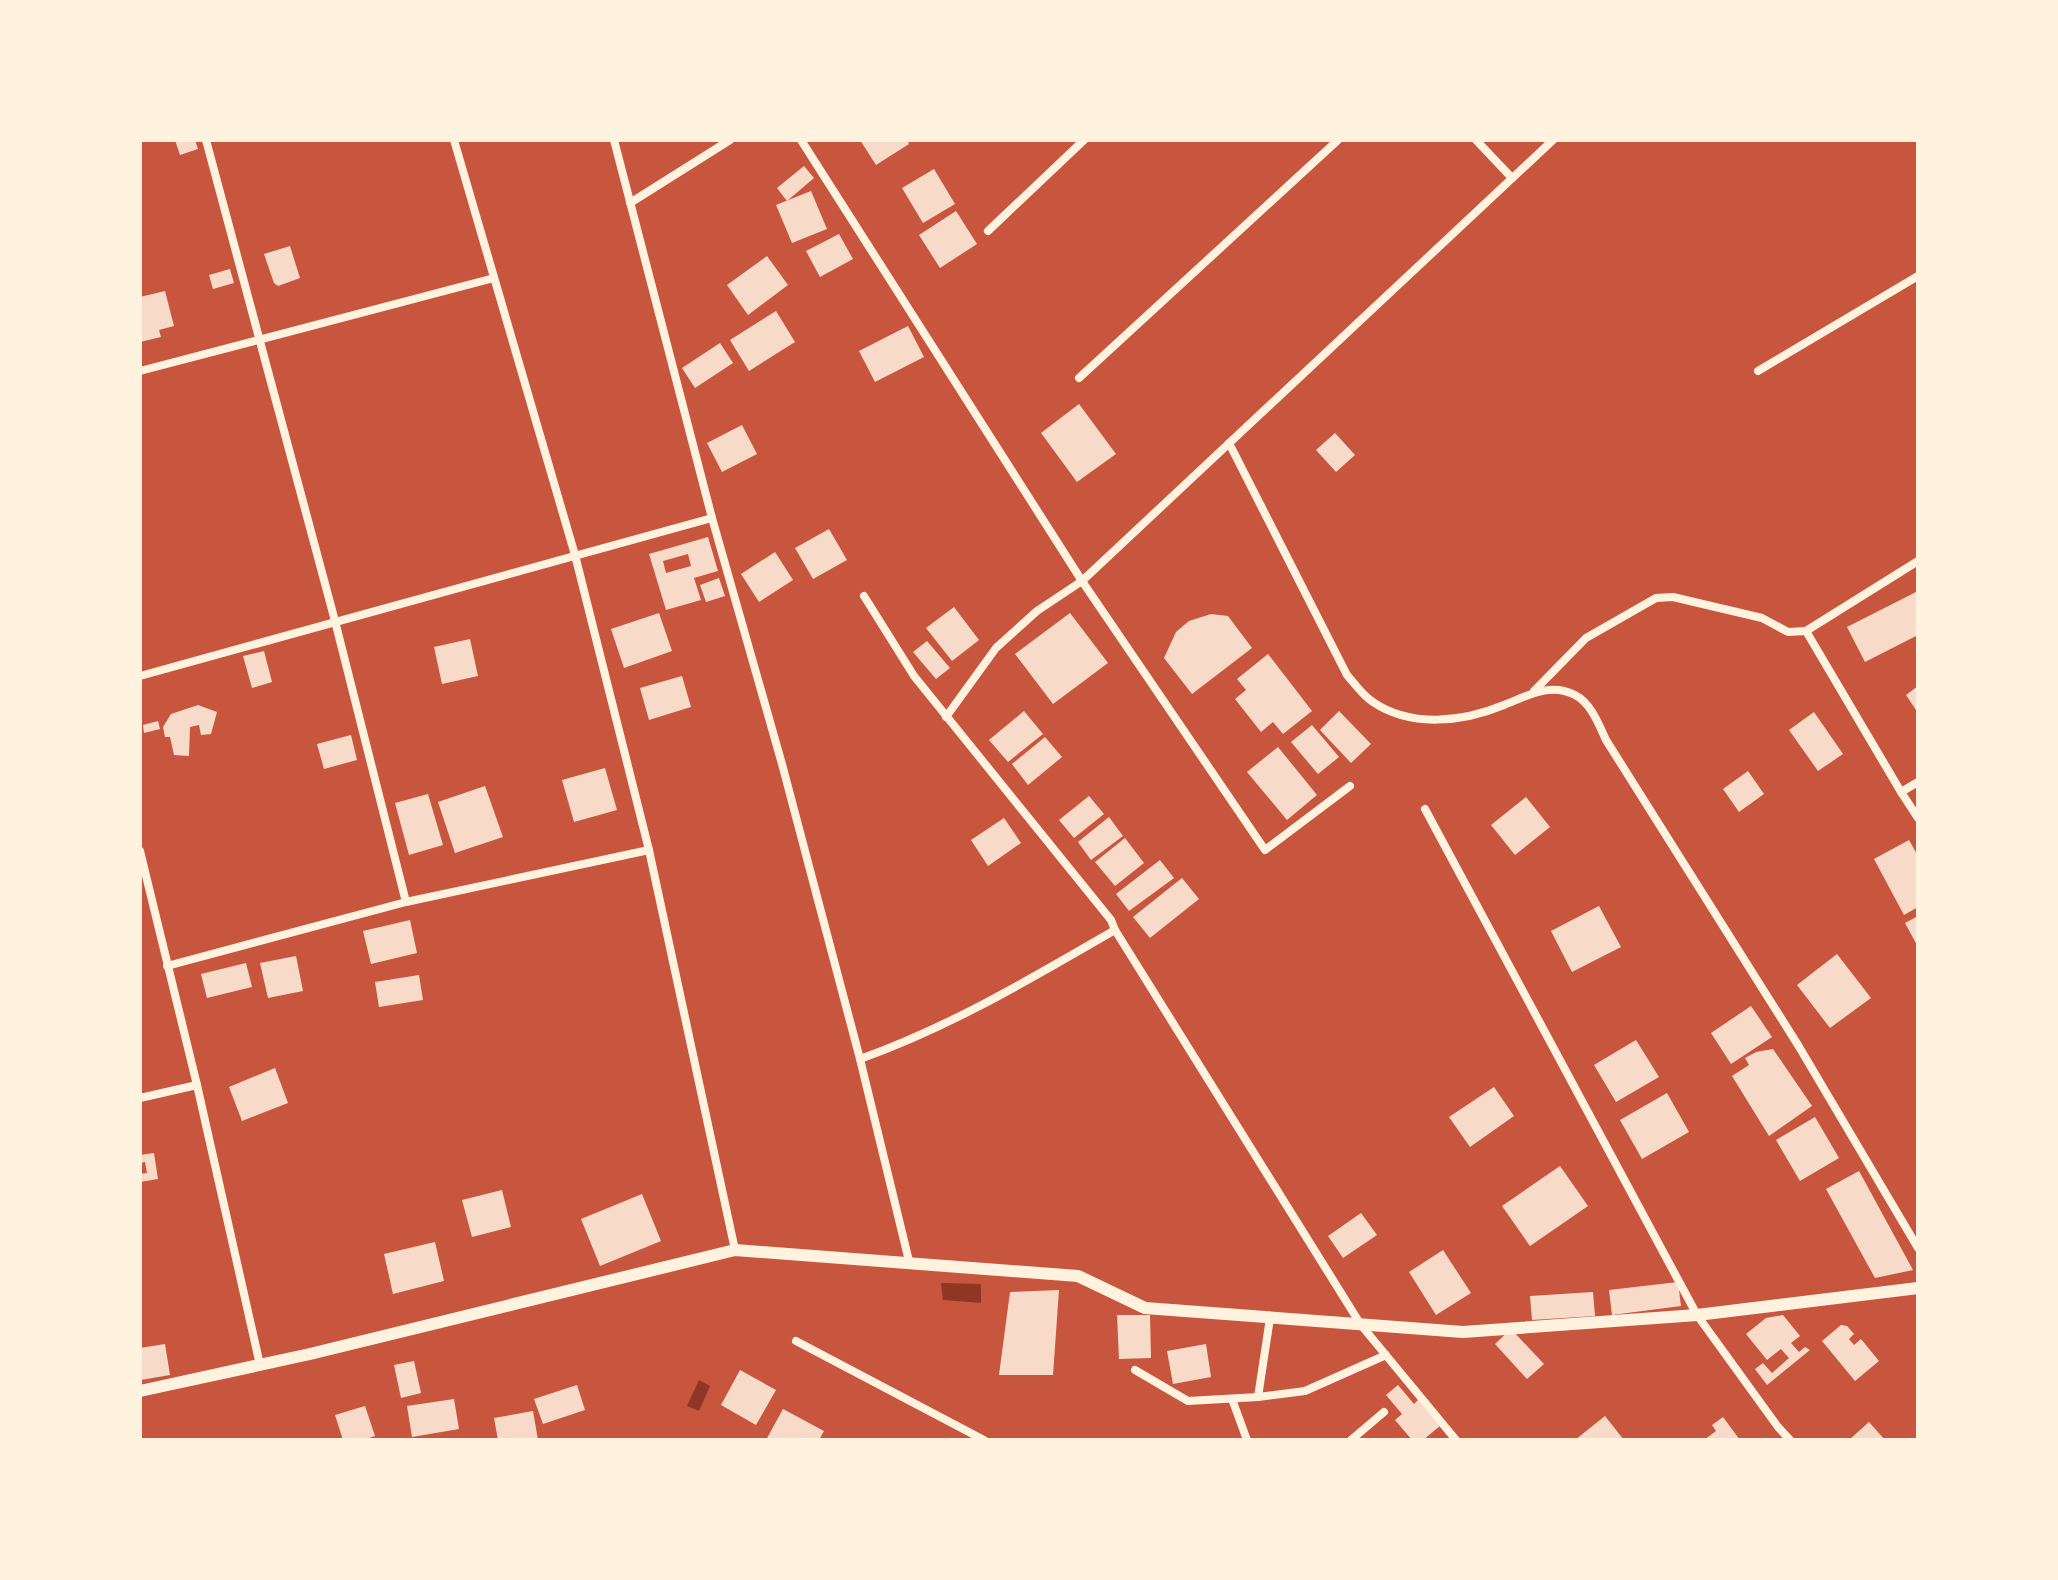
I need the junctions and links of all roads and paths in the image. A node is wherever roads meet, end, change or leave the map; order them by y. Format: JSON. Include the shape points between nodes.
{"nodes":[{"id":1,"x":206,"y":140,"type":"edge"},
{"id":2,"x":454,"y":140,"type":"edge"},
{"id":3,"x":614,"y":140,"type":"edge"},
{"id":4,"x":730,"y":140,"type":"edge"},
{"id":5,"x":801,"y":140,"type":"edge"},
{"id":6,"x":1084,"y":140,"type":"edge"},
{"id":7,"x":1338,"y":140,"type":"edge"},
{"id":8,"x":1476,"y":140,"type":"edge"},
{"id":9,"x":1553,"y":140,"type":"edge"},
{"id":10,"x":1512,"y":178,"type":"junction"},
{"id":11,"x":630,"y":203,"type":"junction"},
{"id":12,"x":988,"y":231,"type":"dead end"},
{"id":13,"x":1918,"y":276,"type":"edge"},
{"id":14,"x":494,"y":278,"type":"junction"},
{"id":15,"x":260,"y":340,"type":"junction"},
{"id":16,"x":140,"y":371,"type":"edge"},
{"id":17,"x":1758,"y":371,"type":"dead end"},
{"id":18,"x":1079,"y":378,"type":"dead end"},
{"id":19,"x":1229,"y":443,"type":"junction"},
{"id":20,"x":712,"y":518,"type":"junction"},
{"id":21,"x":575,"y":555,"type":"junction"},
{"id":22,"x":1918,"y":561,"type":"edge"},
{"id":23,"x":1082,"y":581,"type":"junction"},
{"id":24,"x":864,"y":596,"type":"dead end"},
{"id":25,"x":335,"y":621,"type":"junction"},
{"id":26,"x":1806,"y":631,"type":"junction"},
{"id":27,"x":140,"y":676,"type":"edge"},
{"id":28,"x":1534,"y":692,"type":"junction"},
{"id":29,"x":946,"y":717,"type":"junction"},
{"id":30,"x":1918,"y":782,"type":"edge"},
{"id":31,"x":1350,"y":786,"type":"dead end"},
{"id":32,"x":1901,"y":792,"type":"junction"},
{"id":33,"x":1425,"y":809,"type":"dead end"},
{"id":34,"x":1918,"y":818,"type":"edge"},
{"id":35,"x":649,"y":850,"type":"junction"},
{"id":36,"x":140,"y":851,"type":"edge"},
{"id":37,"x":406,"y":902,"type":"junction"},
{"id":38,"x":1115,"y":930,"type":"junction"},
{"id":39,"x":167,"y":966,"type":"junction"},
{"id":40,"x":860,"y":1059,"type":"junction"},
{"id":41,"x":197,"y":1085,"type":"junction"},
{"id":42,"x":140,"y":1098,"type":"edge"},
{"id":43,"x":1918,"y":1248,"type":"edge"},
{"id":44,"x":735,"y":1250,"type":"junction"},
{"id":45,"x":909,"y":1261,"type":"junction"},
{"id":46,"x":1918,"y":1288,"type":"edge"},
{"id":47,"x":1697,"y":1315,"type":"junction"},
{"id":48,"x":1270,"y":1318,"type":"junction"},
{"id":49,"x":1361,"y":1325,"type":"junction"},
{"id":50,"x":796,"y":1341,"type":"dead end"},
{"id":51,"x":1386,"y":1355,"type":"junction"},
{"id":52,"x":260,"y":1365,"type":"junction"},
{"id":53,"x":1135,"y":1370,"type":"dead end"},
{"id":54,"x":140,"y":1391,"type":"edge"},
{"id":55,"x":1258,"y":1397,"type":"junction"},
{"id":56,"x":1232,"y":1399,"type":"junction"},
{"id":57,"x":1384,"y":1412,"type":"dead end"},
{"id":58,"x":984,"y":1440,"type":"edge"},
{"id":59,"x":1247,"y":1440,"type":"edge"},
{"id":60,"x":1351,"y":1440,"type":"edge"},
{"id":61,"x":1456,"y":1440,"type":"edge"},
{"id":62,"x":1790,"y":1440,"type":"edge"}],
"edges":[{"from":1,"to":15,"type":"street"},
{"from":2,"to":14,"type":"street"},
{"from":3,"to":11,"type":"street"},
{"from":4,"to":11,"type":"street"},
{"from":5,"to":23,"type":"street"},
{"from":6,"to":12,"type":"street"},
{"from":7,"to":18,"type":"street"},
{"from":8,"to":10,"type":"street"},
{"from":9,"to":10,"type":"street"},
{"from":10,"to":19,"type":"street"},
{"from":11,"to":20,"type":"street"},
{"from":13,"to":17,"type":"street"},
{"from":14,"to":15,"type":"street"},
{"from":14,"to":21,"type":"street"},
{"from":15,"to":16,"type":"street"},
{"from":15,"to":25,"type":"street"},
{"from":19,"to":23,"type":"street"},
{"from":19,"to":28,"type":"street","via":[[1347,675],[1369,700],[1409,718],[1453,719]]},
{"from":20,"to":21,"type":"street"},
{"from":20,"to":40,"type":"street"},
{"from":21,"to":25,"type":"street"},
{"from":21,"to":35,"type":"street"},
{"from":22,"to":26,"type":"street"},
{"from":23,"to":29,"type":"street","via":[[996,648]]},
{"from":23,"to":31,"type":"street","via":[[1265,850]]},
{"from":24,"to":29,"type":"street"},
{"from":25,"to":27,"type":"street"},
{"from":25,"to":37,"type":"street"},
{"from":26,"to":28,"type":"street","via":[[1788,632],[1729,609],[1656,598],[1586,638]]},
{"from":26,"to":32,"type":"street"},
{"from":28,"to":43,"type":"street","via":[[1577,695],[1590,709]]},
{"from":29,"to":38,"type":"street"},
{"from":30,"to":32,"type":"street"},
{"from":32,"to":34,"type":"street"},
{"from":33,"to":47,"type":"street"},
{"from":35,"to":37,"type":"street"},
{"from":35,"to":44,"type":"street"},
{"from":36,"to":39,"type":"street"},
{"from":37,"to":39,"type":"street"},
{"from":38,"to":40,"type":"street","via":[[914,1040]]},
{"from":38,"to":49,"type":"street"},
{"from":39,"to":41,"type":"street"},
{"from":40,"to":45,"type":"street"},
{"from":41,"to":42,"type":"street"},
{"from":41,"to":52,"type":"street"},
{"from":44,"to":45,"type":"street"},
{"from":44,"to":52,"type":"street"},
{"from":45,"to":48,"type":"street","via":[[1078,1276],[1145,1308]]},
{"from":46,"to":47,"type":"street"},
{"from":47,"to":49,"type":"street","via":[[1463,1332]]},
{"from":47,"to":62,"type":"street"},
{"from":48,"to":49,"type":"street"},
{"from":48,"to":55,"type":"street"},
{"from":49,"to":51,"type":"street"},
{"from":50,"to":58,"type":"street"},
{"from":51,"to":55,"type":"street","via":[[1305,1391]]},
{"from":51,"to":61,"type":"street"},
{"from":52,"to":54,"type":"street"},
{"from":53,"to":56,"type":"street","via":[[1188,1401]]},
{"from":55,"to":56,"type":"street"},
{"from":56,"to":59,"type":"street"},
{"from":57,"to":60,"type":"street"}]}
